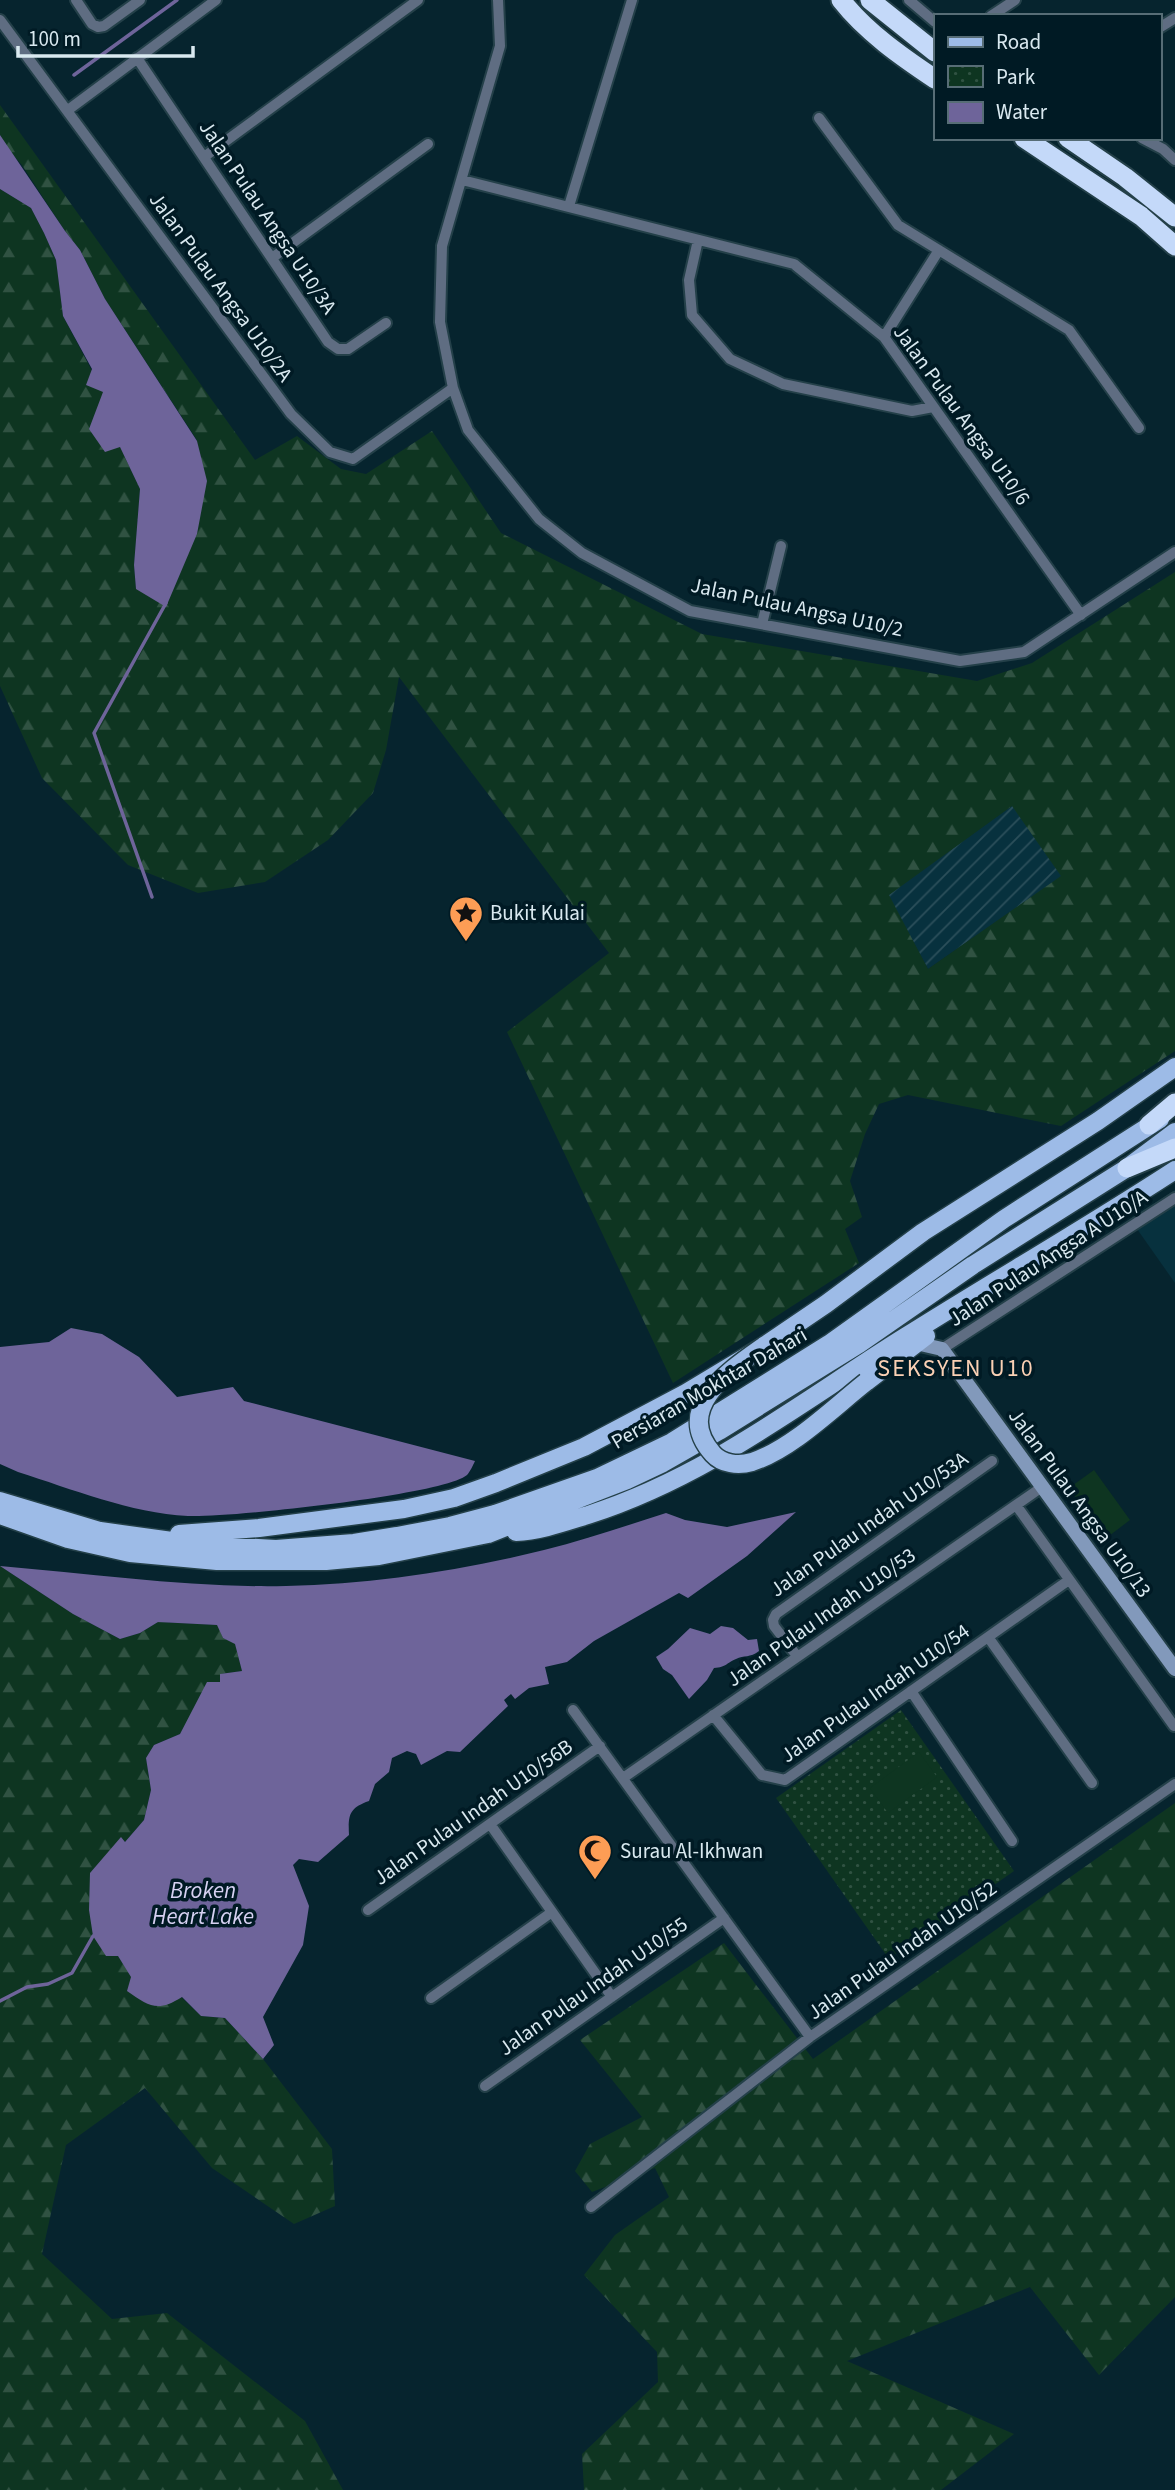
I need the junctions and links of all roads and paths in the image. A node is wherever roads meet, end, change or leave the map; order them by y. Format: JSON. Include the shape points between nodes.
{"nodes":[{"id":1,"x":76,"y":0,"type":"edge"},
{"id":2,"x":140,"y":0,"type":"edge"},
{"id":3,"x":216,"y":0,"type":"edge"},
{"id":4,"x":418,"y":0,"type":"edge"},
{"id":5,"x":498,"y":0,"type":"edge"},
{"id":6,"x":632,"y":0,"type":"edge"},
{"id":7,"x":841,"y":0,"type":"edge"},
{"id":8,"x":847,"y":0,"type":"edge"},
{"id":9,"x":870,"y":0,"type":"edge"},
{"id":10,"x":885,"y":0,"type":"edge"},
{"id":11,"x":909,"y":0,"type":"edge"},
{"id":12,"x":1015,"y":0,"type":"edge"},
{"id":13,"x":994,"y":14,"type":"edge"},
{"id":14,"x":0,"y":20,"type":"edge"},
{"id":15,"x":934,"y":21,"type":"edge"},
{"id":16,"x":934,"y":42,"type":"edge"},
{"id":17,"x":934,"y":51,"type":"edge"},
{"id":18,"x":137,"y":58,"type":"junction"},
{"id":19,"x":934,"y":73,"type":"edge"},
{"id":20,"x":934,"y":78,"type":"edge"},
{"id":21,"x":68,"y":110,"type":"junction"},
{"id":22,"x":819,"y":118,"type":"dead end"},
{"id":23,"x":1027,"y":140,"type":"edge"},
{"id":24,"x":1036,"y":140,"type":"edge"},
{"id":25,"x":1071,"y":140,"type":"edge"},
{"id":26,"x":1085,"y":140,"type":"edge"},
{"id":27,"x":1146,"y":140,"type":"edge"},
{"id":28,"x":1175,"y":141,"type":"edge"},
{"id":29,"x":428,"y":144,"type":"dead end"},
{"id":30,"x":1163,"y":149,"type":"junction"},
{"id":31,"x":204,"y":157,"type":"junction"},
{"id":32,"x":1175,"y":160,"type":"edge"},
{"id":33,"x":463,"y":180,"type":"junction"},
{"id":34,"x":569,"y":206,"type":"junction"},
{"id":35,"x":1175,"y":210,"type":"edge"},
{"id":36,"x":1175,"y":217,"type":"edge"},
{"id":37,"x":1175,"y":239,"type":"edge"},
{"id":38,"x":698,"y":240,"type":"junction"},
{"id":39,"x":1175,"y":246,"type":"edge"},
{"id":40,"x":939,"y":250,"type":"junction"},
{"id":41,"x":272,"y":258,"type":"junction"},
{"id":42,"x":386,"y":323,"type":"dead end"},
{"id":43,"x":884,"y":337,"type":"junction"},
{"id":44,"x":453,"y":388,"type":"junction"},
{"id":45,"x":933,"y":407,"type":"junction"},
{"id":46,"x":1139,"y":428,"type":"dead end"},
{"id":47,"x":781,"y":546,"type":"dead end"},
{"id":48,"x":1175,"y":552,"type":"edge"},
{"id":49,"x":1081,"y":615,"type":"junction"},
{"id":50,"x":762,"y":624,"type":"junction"},
{"id":51,"x":1175,"y":1067,"type":"edge"},
{"id":52,"x":1175,"y":1103,"type":"edge"},
{"id":53,"x":1175,"y":1110,"type":"edge"},
{"id":54,"x":1149,"y":1125,"type":"junction"},
{"id":55,"x":1175,"y":1132,"type":"edge"},
{"id":56,"x":1175,"y":1148,"type":"edge"},
{"id":57,"x":1127,"y":1168,"type":"junction"},
{"id":58,"x":1175,"y":1170,"type":"edge"},
{"id":59,"x":1175,"y":1198,"type":"edge"},
{"id":60,"x":1007,"y":1275,"type":"junction"},
{"id":61,"x":916,"y":1343,"type":"junction"},
{"id":62,"x":764,"y":1346,"type":"junction"},
{"id":63,"x":943,"y":1349,"type":"junction"},
{"id":64,"x":992,"y":1461,"type":"dead end"},
{"id":65,"x":1042,"y":1487,"type":"junction"},
{"id":66,"x":0,"y":1501,"type":"edge"},
{"id":67,"x":1016,"y":1505,"type":"junction"},
{"id":68,"x":0,"y":1515,"type":"edge"},
{"id":69,"x":488,"y":1534,"type":"junction"},
{"id":70,"x":137,"y":1536,"type":"junction"},
{"id":71,"x":1069,"y":1580,"type":"junction"},
{"id":72,"x":988,"y":1637,"type":"junction"},
{"id":73,"x":797,"y":1656,"type":"junction"},
{"id":74,"x":1175,"y":1669,"type":"edge"},
{"id":75,"x":911,"y":1691,"type":"junction"},
{"id":76,"x":573,"y":1710,"type":"dead end"},
{"id":77,"x":713,"y":1715,"type":"junction"},
{"id":78,"x":1174,"y":1726,"type":"edge"},
{"id":79,"x":600,"y":1746,"type":"junction"},
{"id":80,"x":623,"y":1778,"type":"junction"},
{"id":81,"x":1092,"y":1783,"type":"dead end"},
{"id":82,"x":1175,"y":1784,"type":"edge"},
{"id":83,"x":490,"y":1824,"type":"junction"},
{"id":84,"x":1012,"y":1841,"type":"dead end"},
{"id":85,"x":368,"y":1910,"type":"dead end"},
{"id":86,"x":552,"y":1912,"type":"junction"},
{"id":87,"x":724,"y":1918,"type":"junction"},
{"id":88,"x":612,"y":1997,"type":"junction"},
{"id":89,"x":431,"y":1998,"type":"dead end"},
{"id":90,"x":810,"y":2037,"type":"junction"},
{"id":91,"x":485,"y":2086,"type":"dead end"},
{"id":92,"x":591,"y":2207,"type":"dead end"}],
"edges":[{"from":1,"to":2,"type":"street","via":[[98,27]]},
{"from":3,"to":18,"type":"street"},
{"from":4,"to":31,"type":"street"},
{"from":5,"to":33,"type":"street","name":"Jalan Pulau Angsa U10/2","via":[[500,46]]},
{"from":6,"to":34,"type":"street"},
{"from":7,"to":20,"type":"highway","via":[[853,16]]},
{"from":8,"to":19,"type":"street"},
{"from":9,"to":17,"type":"highway"},
{"from":10,"to":16,"type":"street"},
{"from":11,"to":15,"type":"street"},
{"from":12,"to":13,"type":"street"},
{"from":14,"to":21,"type":"street","name":"Jalan Pulau Angsa U10/2A"},
{"from":18,"to":21,"type":"street"},
{"from":18,"to":31,"type":"street","name":"Jalan Pulau Angsa U10/3A"},
{"from":21,"to":44,"type":"street","name":"Jalan Pulau Angsa U10/2A","via":[[291,414],[330,452],[353,459]]},
{"from":22,"to":40,"type":"street","via":[[898,225]]},
{"from":23,"to":39,"type":"highway","via":[[1141,216]]},
{"from":24,"to":37,"type":"street","via":[[1143,211]]},
{"from":25,"to":36,"type":"highway"},
{"from":26,"to":35,"type":"street"},
{"from":27,"to":30,"type":"street"},
{"from":28,"to":30,"type":"street"},
{"from":29,"to":41,"type":"street"},
{"from":30,"to":32,"type":"street"},
{"from":31,"to":41,"type":"street","name":"Jalan Pulau Angsa U10/3A"},
{"from":33,"to":34,"type":"street","name":"Jalan Pulau Angsa U10/6"},
{"from":33,"to":44,"type":"street","name":"Jalan Pulau Angsa U10/2","via":[[442,246],[440,321]]},
{"from":34,"to":38,"type":"street","name":"Jalan Pulau Angsa U10/6"},
{"from":38,"to":43,"type":"street","name":"Jalan Pulau Angsa U10/6","via":[[794,264]]},
{"from":38,"to":45,"type":"street","via":[[689,280],[692,315],[730,359],[783,384],[912,411]]},
{"from":40,"to":43,"type":"street"},
{"from":40,"to":46,"type":"street","via":[[1069,330]]},
{"from":41,"to":42,"type":"street","name":"Jalan Pulau Angsa U10/3A","via":[[328,342],[338,349],[348,349]]},
{"from":43,"to":45,"type":"street","name":"Jalan Pulau Angsa U10/6"},
{"from":44,"to":50,"type":"street","name":"Jalan Pulau Angsa U10/2","via":[[468,430],[539,519],[582,553],[690,611]]},
{"from":45,"to":49,"type":"street","name":"Jalan Pulau Angsa U10/6"},
{"from":47,"to":50,"type":"street"},
{"from":48,"to":49,"type":"street","name":"Jalan Pulau Angsa U10/2"},
{"from":49,"to":50,"type":"street","name":"Jalan Pulau Angsa U10/2","via":[[1024,652],[960,661]]},
{"from":51,"to":62,"type":"main road","via":[[923,1232]]},
{"from":52,"to":54,"type":"highway"},
{"from":53,"to":54,"type":"main road","name":"Persiaran Mokhtar Dahari"},
{"from":54,"to":70,"type":"main road","name":"Persiaran Mokhtar Dahari","via":[[1004,1219],[789,1369],[672,1441],[597,1478],[495,1514],[354,1543],[237,1548]]},
{"from":55,"to":57,"type":"main road","name":"Persiaran Mokhtar Dahari"},
{"from":56,"to":57,"type":"highway"},
{"from":57,"to":69,"type":"main road","name":"Persiaran Mokhtar Dahari","via":[[859,1344],[674,1457]]},
{"from":58,"to":60,"type":"main road"},
{"from":59,"to":63,"type":"street","name":"Jalan Pulau Angsa A U10/A"},
{"from":60,"to":61,"type":"main road"},
{"from":60,"to":69,"type":"main road","via":[[687,1475],[565,1522],[524,1532]]},
{"from":61,"to":62,"type":"main road","bridge":true,"via":[[775,1451],[750,1462],[719,1460],[705,1445],[699,1428],[700,1410],[709,1392]]},
{"from":61,"to":63,"type":"street"},
{"from":62,"to":70,"type":"main road","via":[[637,1421],[531,1470],[454,1498],[314,1521]]},
{"from":63,"to":65,"type":"street","name":"Jalan Pulau Angsa U10/13"},
{"from":64,"to":73,"type":"street","name":"Jalan Pulau Indah U10/53A","via":[[776,1614],[774,1626]]},
{"from":65,"to":67,"type":"street","name":"Jalan Pulau Indah U10/53"},
{"from":65,"to":74,"type":"street","name":"Jalan Pulau Angsa U10/13"},
{"from":66,"to":70,"type":"main road","name":"Persiaran Mokhtar Dahari","via":[[100,1531]]},
{"from":67,"to":71,"type":"street"},
{"from":67,"to":73,"type":"street","name":"Jalan Pulau Indah U10/53"},
{"from":68,"to":69,"type":"main road","name":"Persiaran Mokhtar Dahari","via":[[68,1539],[130,1553],[230,1562],[379,1556]]},
{"from":71,"to":72,"type":"street","name":"Jalan Pulau Indah U10/54"},
{"from":71,"to":78,"type":"street"},
{"from":72,"to":75,"type":"street","name":"Jalan Pulau Indah U10/54"},
{"from":72,"to":81,"type":"street"},
{"from":73,"to":77,"type":"street","name":"Jalan Pulau Indah U10/53"},
{"from":75,"to":77,"type":"street","name":"Jalan Pulau Indah U10/54","via":[[785,1780],[762,1775]]},
{"from":75,"to":84,"type":"street"},
{"from":76,"to":79,"type":"street","name":"Jalan Pulau Indah U10/52"},
{"from":77,"to":80,"type":"street","name":"Jalan Pulau Indah U10/53"},
{"from":79,"to":80,"type":"street","name":"Jalan Pulau Indah U10/52"},
{"from":79,"to":83,"type":"street","name":"Jalan Pulau Indah U10/56B"},
{"from":80,"to":87,"type":"street","name":"Jalan Pulau Indah U10/52"},
{"from":82,"to":90,"type":"street","name":"Jalan Pulau Indah U10/52"},
{"from":83,"to":85,"type":"street","name":"Jalan Pulau Indah U10/56B"},
{"from":83,"to":86,"type":"street"},
{"from":86,"to":88,"type":"street"},
{"from":86,"to":89,"type":"street"},
{"from":87,"to":88,"type":"street","name":"Jalan Pulau Indah U10/55"},
{"from":87,"to":90,"type":"street","name":"Jalan Pulau Indah U10/52"},
{"from":88,"to":91,"type":"street","name":"Jalan Pulau Indah U10/55"},
{"from":90,"to":92,"type":"street"}]}
